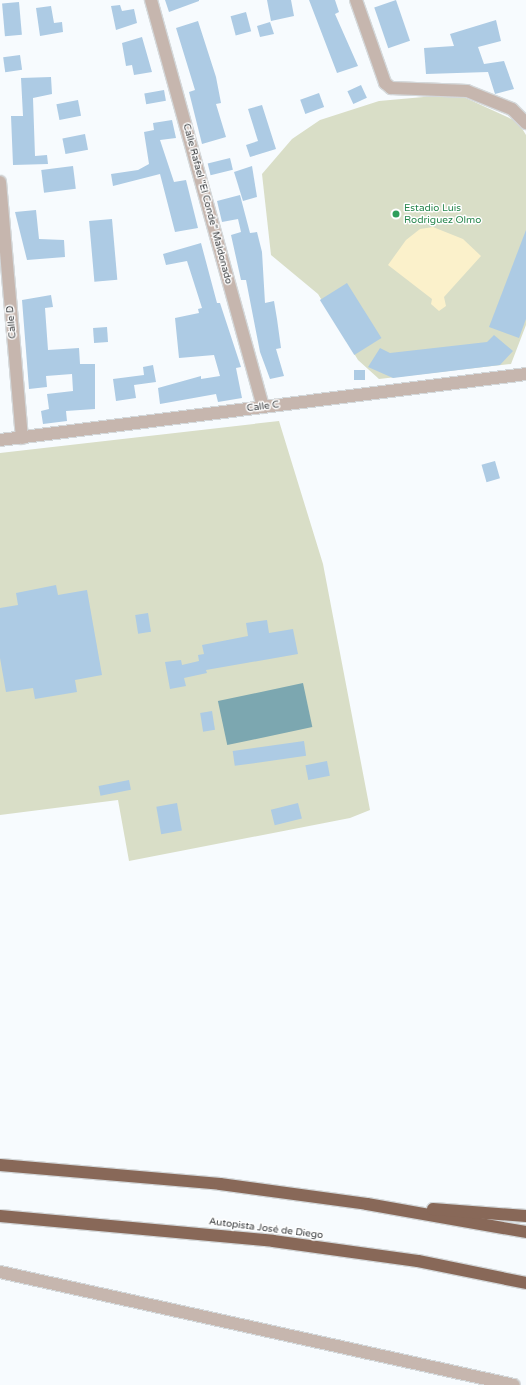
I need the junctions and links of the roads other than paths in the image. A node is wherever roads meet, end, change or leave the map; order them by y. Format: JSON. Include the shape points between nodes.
{"nodes":[{"id":1,"x":151,"y":0,"type":"edge"},
{"id":2,"x":356,"y":0,"type":"edge"},
{"id":3,"x":526,"y":123,"type":"edge"},
{"id":4,"x":0,"y":182,"type":"edge"},
{"id":5,"x":526,"y":374,"type":"edge"},
{"id":6,"x":263,"y":407,"type":"junction"},
{"id":7,"x":22,"y":438,"type":"junction"},
{"id":8,"x":0,"y":440,"type":"edge"},
{"id":9,"x":0,"y":1165,"type":"edge"},
{"id":10,"x":367,"y":1204,"type":"junction"},
{"id":11,"x":0,"y":1216,"type":"edge"},
{"id":12,"x":526,"y":1216,"type":"edge"},
{"id":13,"x":526,"y":1232,"type":"edge"},
{"id":14,"x":0,"y":1272,"type":"edge"},
{"id":15,"x":526,"y":1283,"type":"edge"},
{"id":16,"x":514,"y":1385,"type":"edge"}],
"edges":[{"from":1,"to":6,"type":"street","name":"Calle Rafael \"El Conde\" Maldonado"},
{"from":2,"to":3,"type":"street","via":[[385,83],[391,88],[467,91],[512,109]]},
{"from":4,"to":7,"type":"street","name":"Calle D"},
{"from":5,"to":6,"type":"street","name":"Calle C"},
{"from":6,"to":7,"type":"street","name":"Calle C"},
{"from":7,"to":8,"type":"street","name":"Calle C"},
{"from":9,"to":10,"type":"highway","via":[[213,1183]]},
{"from":10,"to":12,"type":"highway"},
{"from":10,"to":13,"type":"highway"},
{"from":11,"to":15,"type":"highway","name":"Autopista José de Diego","via":[[75,1220],[273,1241],[418,1261]]},
{"from":14,"to":16,"type":"street"}]}
